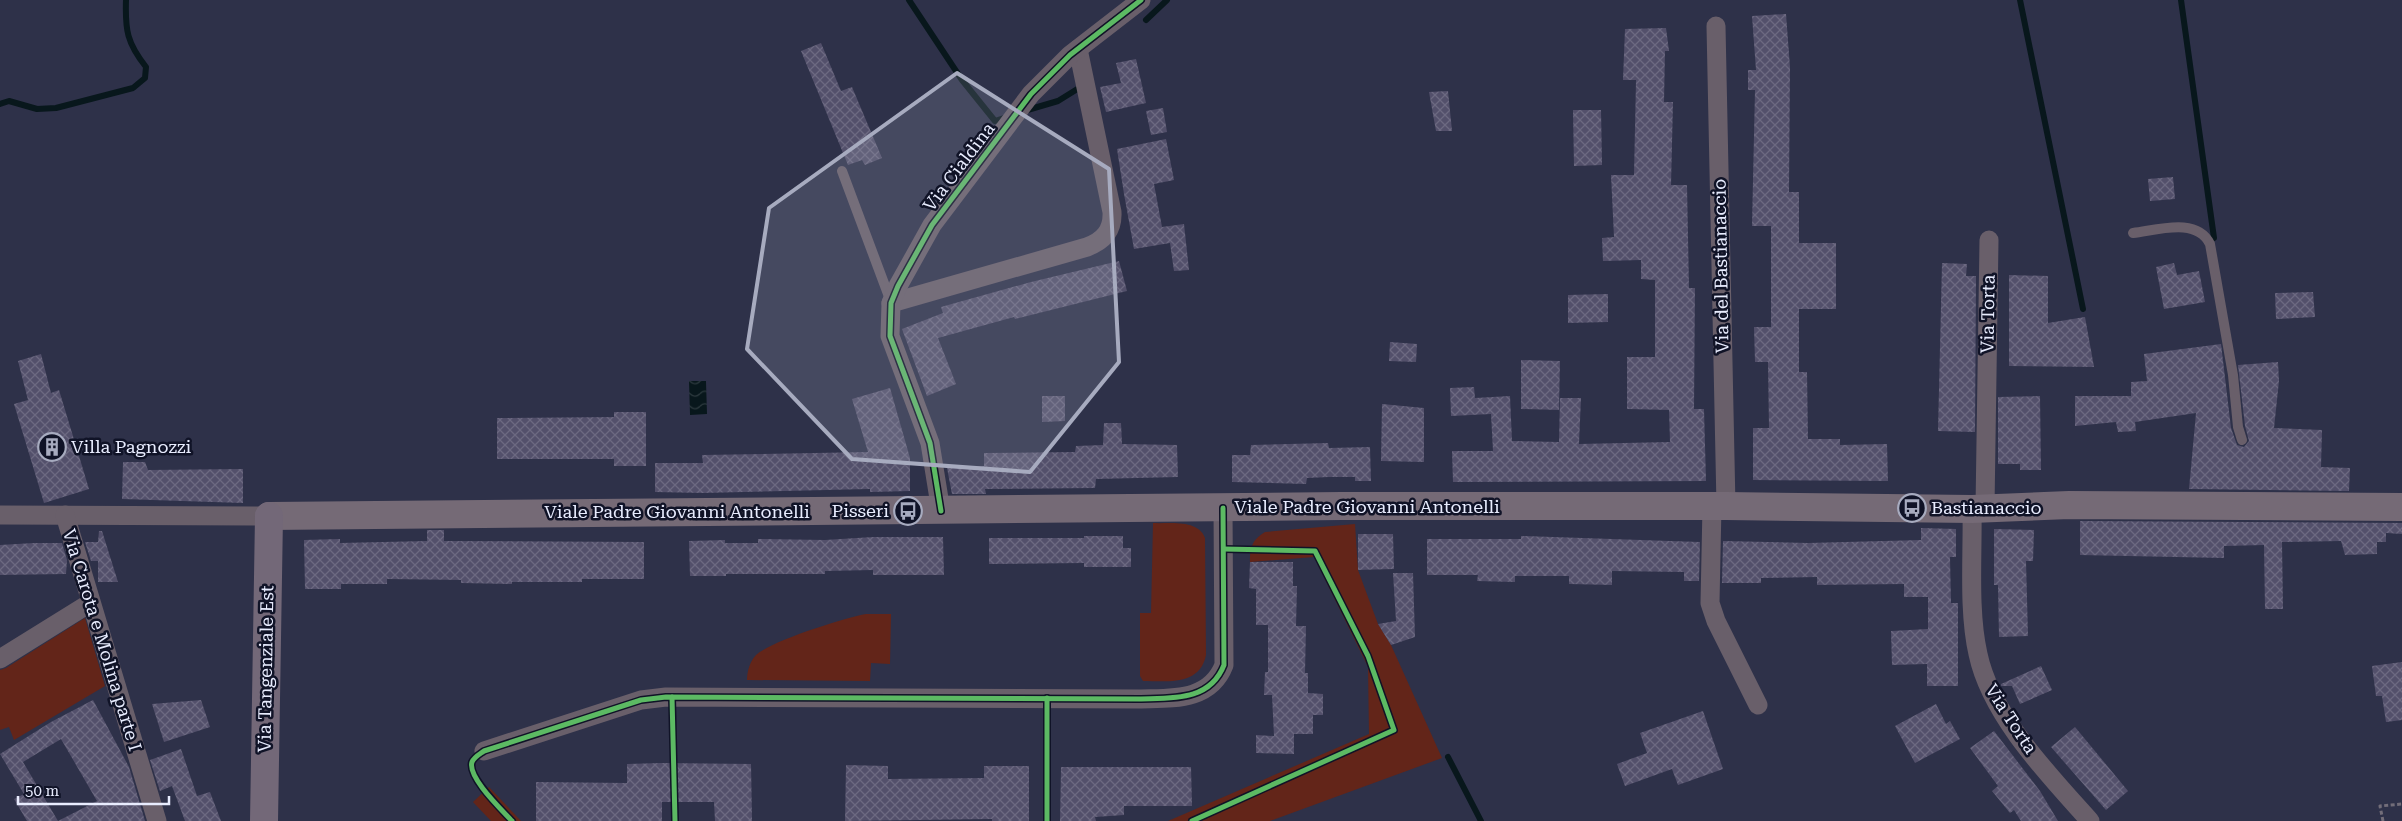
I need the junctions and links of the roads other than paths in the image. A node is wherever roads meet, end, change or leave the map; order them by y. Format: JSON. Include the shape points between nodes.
{"nodes":[{"id":1,"x":1141,"y":0,"type":"edge"},
{"id":2,"x":1716,"y":26,"type":"dead end"},
{"id":3,"x":1078,"y":49,"type":"junction"},
{"id":4,"x":842,"y":171,"type":"dead end"},
{"id":5,"x":2134,"y":233,"type":"dead end"},
{"id":6,"x":1989,"y":240,"type":"dead end"},
{"id":7,"x":891,"y":303,"type":"junction"},
{"id":8,"x":2242,"y":440,"type":"dead end"},
{"id":9,"x":1719,"y":506,"type":"junction"},
{"id":10,"x":2402,"y":507,"type":"edge"},
{"id":11,"x":1223,"y":508,"type":"junction"},
{"id":12,"x":1978,"y":509,"type":"junction"},
{"id":13,"x":941,"y":511,"type":"junction"},
{"id":14,"x":0,"y":515,"type":"edge"},
{"id":15,"x":65,"y":515,"type":"junction"},
{"id":16,"x":269,"y":516,"type":"junction"},
{"id":17,"x":90,"y":603,"type":"junction"},
{"id":18,"x":0,"y":659,"type":"edge"},
{"id":19,"x":1758,"y":704,"type":"dead end"},
{"id":20,"x":484,"y":750,"type":"dead end"},
{"id":21,"x":157,"y":821,"type":"edge"},
{"id":22,"x":264,"y":821,"type":"edge"},
{"id":23,"x":2090,"y":821,"type":"edge"}],
"edges":[{"from":1,"to":3,"type":"street","name":"Via Cialdina"},
{"from":2,"to":9,"type":"street","name":"Via del Bastianaccio"},
{"from":3,"to":7,"type":"street","name":"Via Cialdina","via":[[1031,94],[932,225],[902,276]]},
{"from":3,"to":7,"type":"street","via":[[1112,212],[1107,234],[1087,247]]},
{"from":4,"to":7,"type":"lane","name":"Via Cialdina"},
{"from":5,"to":8,"type":"lane","via":[[2178,228],[2198,230],[2206,236],[2210,244]]},
{"from":6,"to":12,"type":"street","name":"Via Torta"},
{"from":7,"to":13,"type":"street","name":"Via Cialdina","via":[[890,336],[930,442]]},
{"from":9,"to":11,"type":"main road","name":"Viale Padre Giovanni Antonelli"},
{"from":9,"to":12,"type":"main road","name":"Viale Padre Giovanni Antonelli"},
{"from":9,"to":19,"type":"street","name":"Via del Bastianaccio","via":[[1710,603]]},
{"from":10,"to":12,"type":"main road","name":"Viale Padre Giovanni Antonelli","via":[[2254,501]]},
{"from":11,"to":13,"type":"main road","name":"Viale Padre Giovanni Antonelli"},
{"from":11,"to":20,"type":"street","via":[[1224,665],[1214,681],[1192,696],[1141,699],[666,697],[641,700]]},
{"from":12,"to":23,"type":"street","name":"Via Torta","via":[[1975,636],[1984,675],[2013,726],[2051,777]]},
{"from":13,"to":16,"type":"main road","name":"Viale Padre Giovanni Antonelli"},
{"from":14,"to":15,"type":"street"},
{"from":15,"to":16,"type":"street"},
{"from":15,"to":17,"type":"street","name":"Via Carota e Molina parte I"},
{"from":16,"to":22,"type":"main road","name":"Via Tangenziale Est"},
{"from":17,"to":18,"type":"street"},
{"from":17,"to":21,"type":"street","name":"Via Carota e Molina parte I"}]}
